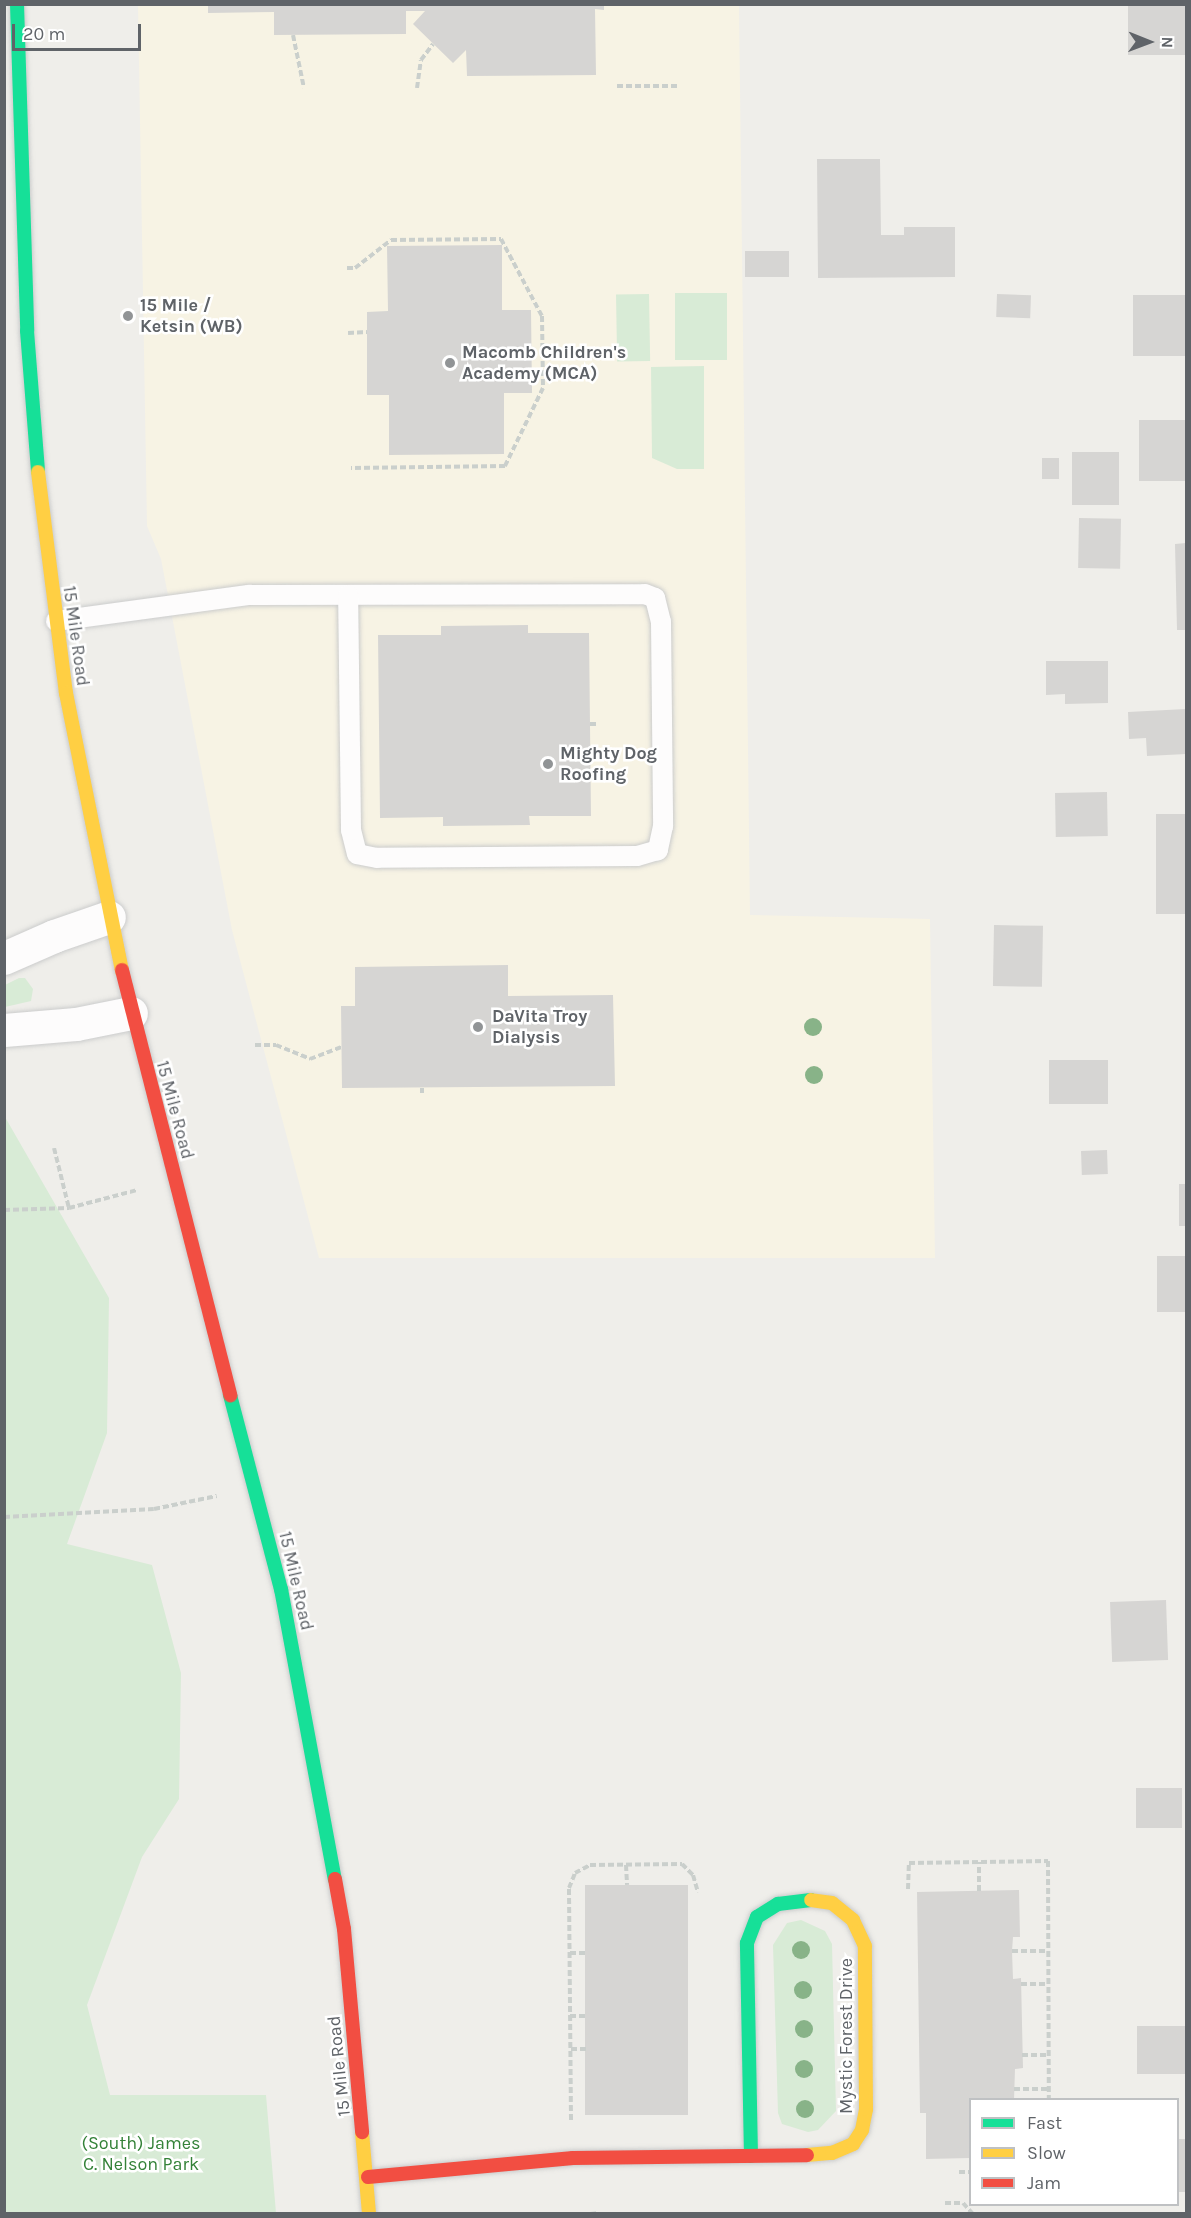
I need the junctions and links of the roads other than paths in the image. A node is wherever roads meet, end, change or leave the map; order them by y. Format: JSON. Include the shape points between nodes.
{"nodes":[{"id":1,"x":17,"y":4,"type":"edge"},
{"id":2,"x":348,"y":595,"type":"junction"},
{"id":3,"x":56,"y":621,"type":"junction"},
{"id":4,"x":109,"y":918,"type":"junction"},
{"id":5,"x":4,"y":958,"type":"edge"},
{"id":6,"x":131,"y":1013,"type":"junction"},
{"id":7,"x":4,"y":1030,"type":"edge"},
{"id":8,"x":751,"y":2156,"type":"junction"},
{"id":9,"x":368,"y":2177,"type":"junction"},
{"id":10,"x":369,"y":2214,"type":"edge"}],
"edges":[{"from":1,"to":3,"type":"main road","name":"15 Mile Road","via":[[27,331],[43,529]]},
{"from":2,"to":2,"type":"lane","via":[[634,592],[655,598],[661,633],[663,826],[658,850],[625,856],[377,858],[357,854],[351,830]]},
{"from":2,"to":3,"type":"lane","via":[[249,595]]},
{"from":3,"to":4,"type":"main road","name":"15 Mile Road","via":[[76,753]]},
{"from":4,"to":5,"type":"street"},
{"from":4,"to":6,"type":"main road","name":"15 Mile Road"},
{"from":6,"to":7,"type":"street","via":[[76,1024]]},
{"from":6,"to":9,"type":"main road","name":"15 Mile Road","via":[[286,1612],[344,1929]]},
{"from":8,"to":8,"type":"main road","name":"Mystic Forest Drive","via":[[832,2153],[853,2144],[862,2130],[866,2109],[865,1946],[853,1920],[832,1903],[807,1899],[778,1904],[757,1917],[751,1929],[747,1943]]},
{"from":8,"to":9,"type":"main road","name":"Mystic Forest Drive","via":[[573,2158]]},
{"from":9,"to":10,"type":"main road","name":"15 Mile Road"}]}
